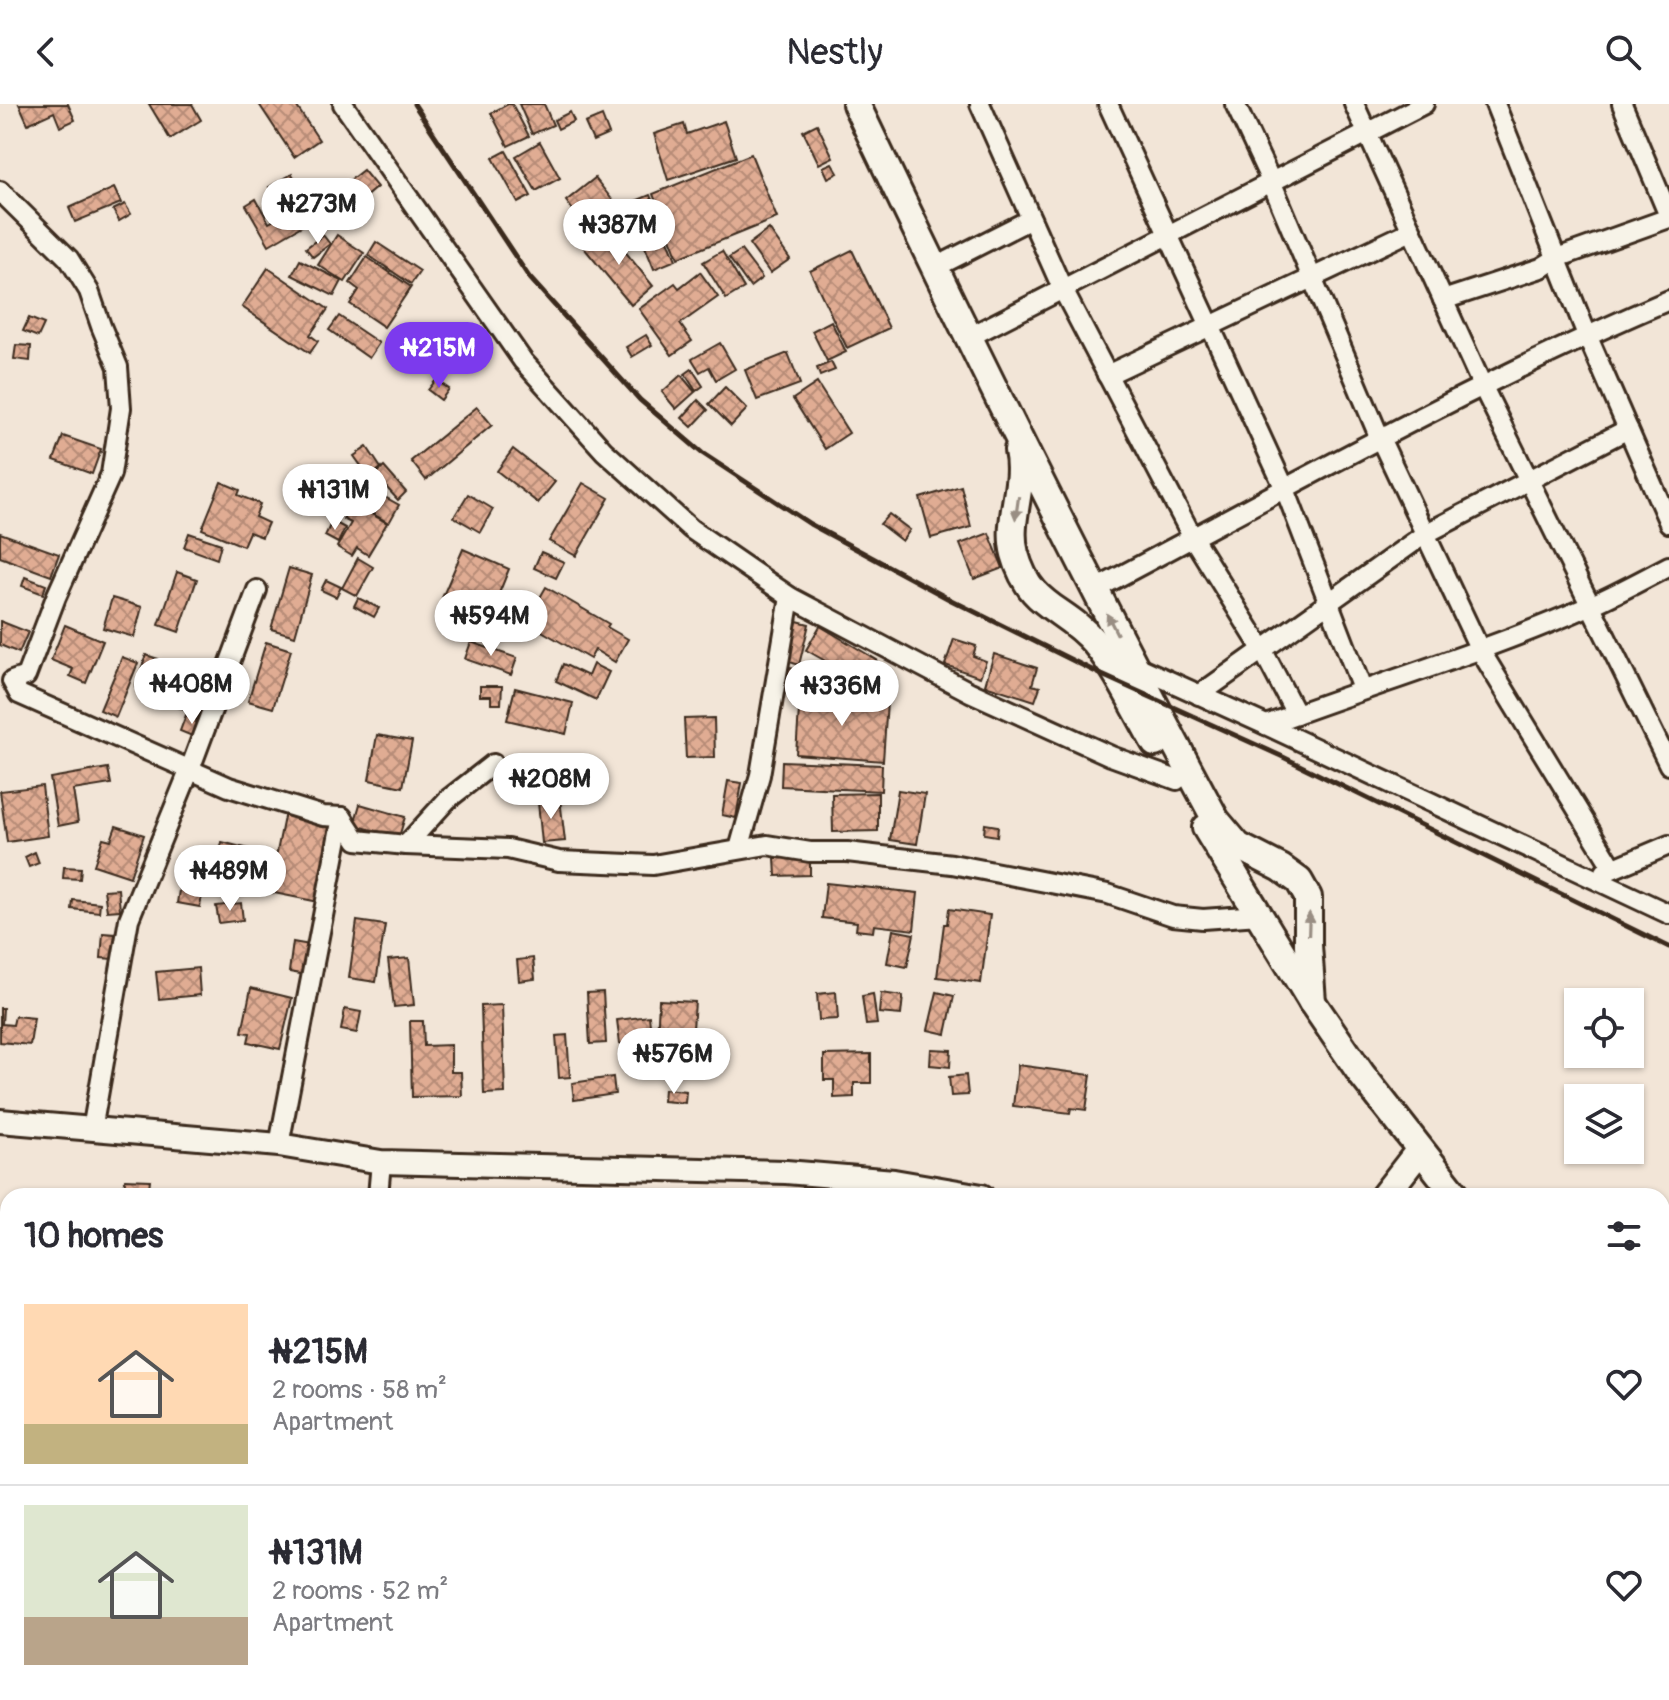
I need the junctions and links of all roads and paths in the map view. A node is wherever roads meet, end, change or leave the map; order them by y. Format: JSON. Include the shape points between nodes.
{"nodes":[{"id":1,"x":343,"y":104,"type":"edge"},
{"id":2,"x":856,"y":104,"type":"edge"},
{"id":3,"x":980,"y":104,"type":"edge"},
{"id":4,"x":1108,"y":104,"type":"edge"},
{"id":5,"x":1235,"y":104,"type":"edge"},
{"id":6,"x":1354,"y":104,"type":"edge"},
{"id":7,"x":1424,"y":104,"type":"edge"},
{"id":8,"x":1495,"y":104,"type":"edge"},
{"id":9,"x":1622,"y":104,"type":"edge"},
{"id":10,"x":1366,"y":132,"type":"junction"},
{"id":11,"x":1271,"y":181,"type":"junction"},
{"id":12,"x":0,"y":191,"type":"edge"},
{"id":13,"x":1669,"y":217,"type":"edge"},
{"id":14,"x":1031,"y":219,"type":"junction"},
{"id":15,"x":1411,"y":231,"type":"junction"},
{"id":16,"x":1170,"y":236,"type":"junction"},
{"id":17,"x":1557,"y":258,"type":"junction"},
{"id":18,"x":934,"y":268,"type":"junction"},
{"id":19,"x":1312,"y":278,"type":"junction"},
{"id":20,"x":1063,"y":290,"type":"junction"},
{"id":21,"x":1443,"y":300,"type":"junction"},
{"id":22,"x":1669,"y":300,"type":"edge"},
{"id":23,"x":1210,"y":325,"type":"junction"},
{"id":24,"x":1587,"y":335,"type":"junction"},
{"id":25,"x":967,"y":338,"type":"junction"},
{"id":26,"x":1107,"y":375,"type":"junction"},
{"id":27,"x":1482,"y":385,"type":"junction"},
{"id":28,"x":1628,"y":429,"type":"junction"},
{"id":29,"x":1014,"y":431,"type":"junction"},
{"id":30,"x":1379,"y":436,"type":"junction"},
{"id":31,"x":1528,"y":481,"type":"junction"},
{"id":32,"x":1285,"y":489,"type":"junction"},
{"id":33,"x":1669,"y":523,"type":"edge"},
{"id":34,"x":1425,"y":534,"type":"junction"},
{"id":35,"x":1193,"y":538,"type":"junction"},
{"id":36,"x":1669,"y":566,"type":"edge"},
{"id":37,"x":257,"y":590,"type":"dead end"},
{"id":38,"x":1094,"y":590,"type":"junction"},
{"id":39,"x":790,"y":597,"type":"junction"},
{"id":40,"x":1328,"y":601,"type":"junction"},
{"id":41,"x":1589,"y":607,"type":"junction"},
{"id":42,"x":1262,"y":649,"type":"junction"},
{"id":43,"x":1480,"y":650,"type":"junction"},
{"id":44,"x":1131,"y":664,"type":"junction"},
{"id":45,"x":1362,"y":689,"type":"junction"},
{"id":46,"x":1199,"y":695,"type":"junction"},
{"id":47,"x":1296,"y":714,"type":"junction"},
{"id":48,"x":1266,"y":725,"type":"junction"},
{"id":49,"x":493,"y":764,"type":"dead end"},
{"id":50,"x":1669,"y":765,"type":"edge"},
{"id":51,"x":190,"y":769,"type":"junction"},
{"id":52,"x":1177,"y":780,"type":"junction"},
{"id":53,"x":342,"y":817,"type":"junction"},
{"id":54,"x":406,"y":845,"type":"junction"},
{"id":55,"x":1669,"y":845,"type":"edge"},
{"id":56,"x":739,"y":849,"type":"junction"},
{"id":57,"x":1613,"y":868,"type":"junction"},
{"id":58,"x":1591,"y":878,"type":"junction"},
{"id":59,"x":1669,"y":914,"type":"edge"},
{"id":60,"x":1259,"y":915,"type":"junction"},
{"id":61,"x":1312,"y":1002,"type":"junction"},
{"id":62,"x":0,"y":1121,"type":"edge"},
{"id":63,"x":92,"y":1130,"type":"junction"},
{"id":64,"x":279,"y":1145,"type":"junction"},
{"id":65,"x":1419,"y":1151,"type":"junction"},
{"id":66,"x":381,"y":1162,"type":"junction"},
{"id":67,"x":379,"y":1188,"type":"edge"},
{"id":68,"x":888,"y":1188,"type":"edge"},
{"id":69,"x":1390,"y":1188,"type":"edge"},
{"id":70,"x":1450,"y":1188,"type":"edge"}],
"edges":[{"from":1,"to":39,"type":"street","via":[[523,361],[594,440],[691,529]]},
{"from":2,"to":18,"type":"highway"},
{"from":3,"to":14,"type":"street"},
{"from":4,"to":16,"type":"street"},
{"from":5,"to":11,"type":"street"},
{"from":6,"to":10,"type":"street"},
{"from":7,"to":10,"type":"street"},
{"from":8,"to":17,"type":"street"},
{"from":9,"to":13,"type":"street"},
{"from":10,"to":11,"type":"street"},
{"from":10,"to":15,"type":"street"},
{"from":11,"to":16,"type":"street"},
{"from":11,"to":19,"type":"street"},
{"from":12,"to":51,"type":"street","via":[[69,259],[89,291],[118,367],[121,408],[111,474],[26,676],[12,681],[29,699]]},
{"from":13,"to":17,"type":"street"},
{"from":14,"to":18,"type":"street"},
{"from":14,"to":20,"type":"street"},
{"from":15,"to":19,"type":"street"},
{"from":15,"to":21,"type":"street"},
{"from":16,"to":20,"type":"street"},
{"from":16,"to":23,"type":"street"},
{"from":17,"to":21,"type":"street"},
{"from":17,"to":24,"type":"street"},
{"from":18,"to":25,"type":"highway"},
{"from":19,"to":23,"type":"street"},
{"from":19,"to":30,"type":"street"},
{"from":20,"to":25,"type":"street"},
{"from":20,"to":26,"type":"street"},
{"from":21,"to":27,"type":"street"},
{"from":22,"to":24,"type":"street"},
{"from":23,"to":26,"type":"street"},
{"from":23,"to":32,"type":"street"},
{"from":24,"to":27,"type":"street"},
{"from":24,"to":28,"type":"street"},
{"from":25,"to":29,"type":"highway"},
{"from":26,"to":35,"type":"street"},
{"from":27,"to":30,"type":"street"},
{"from":27,"to":31,"type":"street"},
{"from":28,"to":31,"type":"street"},
{"from":28,"to":33,"type":"street"},
{"from":29,"to":38,"type":"highway"},
{"from":29,"to":52,"type":"highway","one_way":true,"via":[[1021,481],[1013,534],[1020,570],[1045,604],[1098,646]]},
{"from":30,"to":32,"type":"street"},
{"from":30,"to":34,"type":"street"},
{"from":31,"to":34,"type":"street"},
{"from":31,"to":41,"type":"street"},
{"from":32,"to":35,"type":"street"},
{"from":32,"to":40,"type":"street"},
{"from":34,"to":40,"type":"street"},
{"from":34,"to":43,"type":"street"},
{"from":35,"to":38,"type":"street"},
{"from":35,"to":42,"type":"street"},
{"from":36,"to":41,"type":"street"},
{"from":37,"to":51,"type":"street"},
{"from":44,"to":38,"type":"highway","one_way":true},
{"from":39,"to":52,"type":"street","via":[[970,692]]},
{"from":39,"to":56,"type":"street","via":[[760,775]]},
{"from":40,"to":42,"type":"street"},
{"from":40,"to":45,"type":"street"},
{"from":41,"to":43,"type":"street"},
{"from":41,"to":50,"type":"street"},
{"from":42,"to":46,"type":"street"},
{"from":42,"to":47,"type":"street"},
{"from":43,"to":45,"type":"street"},
{"from":43,"to":57,"type":"street"},
{"from":44,"to":46,"type":"street"},
{"from":61,"to":44,"type":"highway","one_way":true,"via":[[1308,897],[1299,881],[1238,846],[1216,820]]},
{"from":45,"to":47,"type":"street"},
{"from":46,"to":48,"type":"street"},
{"from":47,"to":48,"type":"street"},
{"from":48,"to":58,"type":"street"},
{"from":49,"to":54,"type":"street","via":[[447,800]]},
{"from":51,"to":53,"type":"street","via":[[229,787]]},
{"from":51,"to":63,"type":"street","via":[[129,919]]},
{"from":52,"to":60,"type":"highway"},
{"from":53,"to":54,"type":"street","via":[[357,840]]},
{"from":53,"to":64,"type":"street"},
{"from":54,"to":56,"type":"street","via":[[508,849],[559,861],[653,865]]},
{"from":55,"to":57,"type":"street"},
{"from":56,"to":60,"type":"street","via":[[767,845],[952,864],[1108,894],[1173,916]]},
{"from":57,"to":58,"type":"street"},
{"from":58,"to":59,"type":"street"},
{"from":60,"to":61,"type":"highway"},
{"from":61,"to":65,"type":"highway"},
{"from":62,"to":63,"type":"main road"},
{"from":63,"to":64,"type":"main road"},
{"from":64,"to":66,"type":"main road"},
{"from":65,"to":69,"type":"highway"},
{"from":65,"to":70,"type":"highway"},
{"from":66,"to":67,"type":"street"},
{"from":66,"to":68,"type":"main road","via":[[786,1172]]}]}
